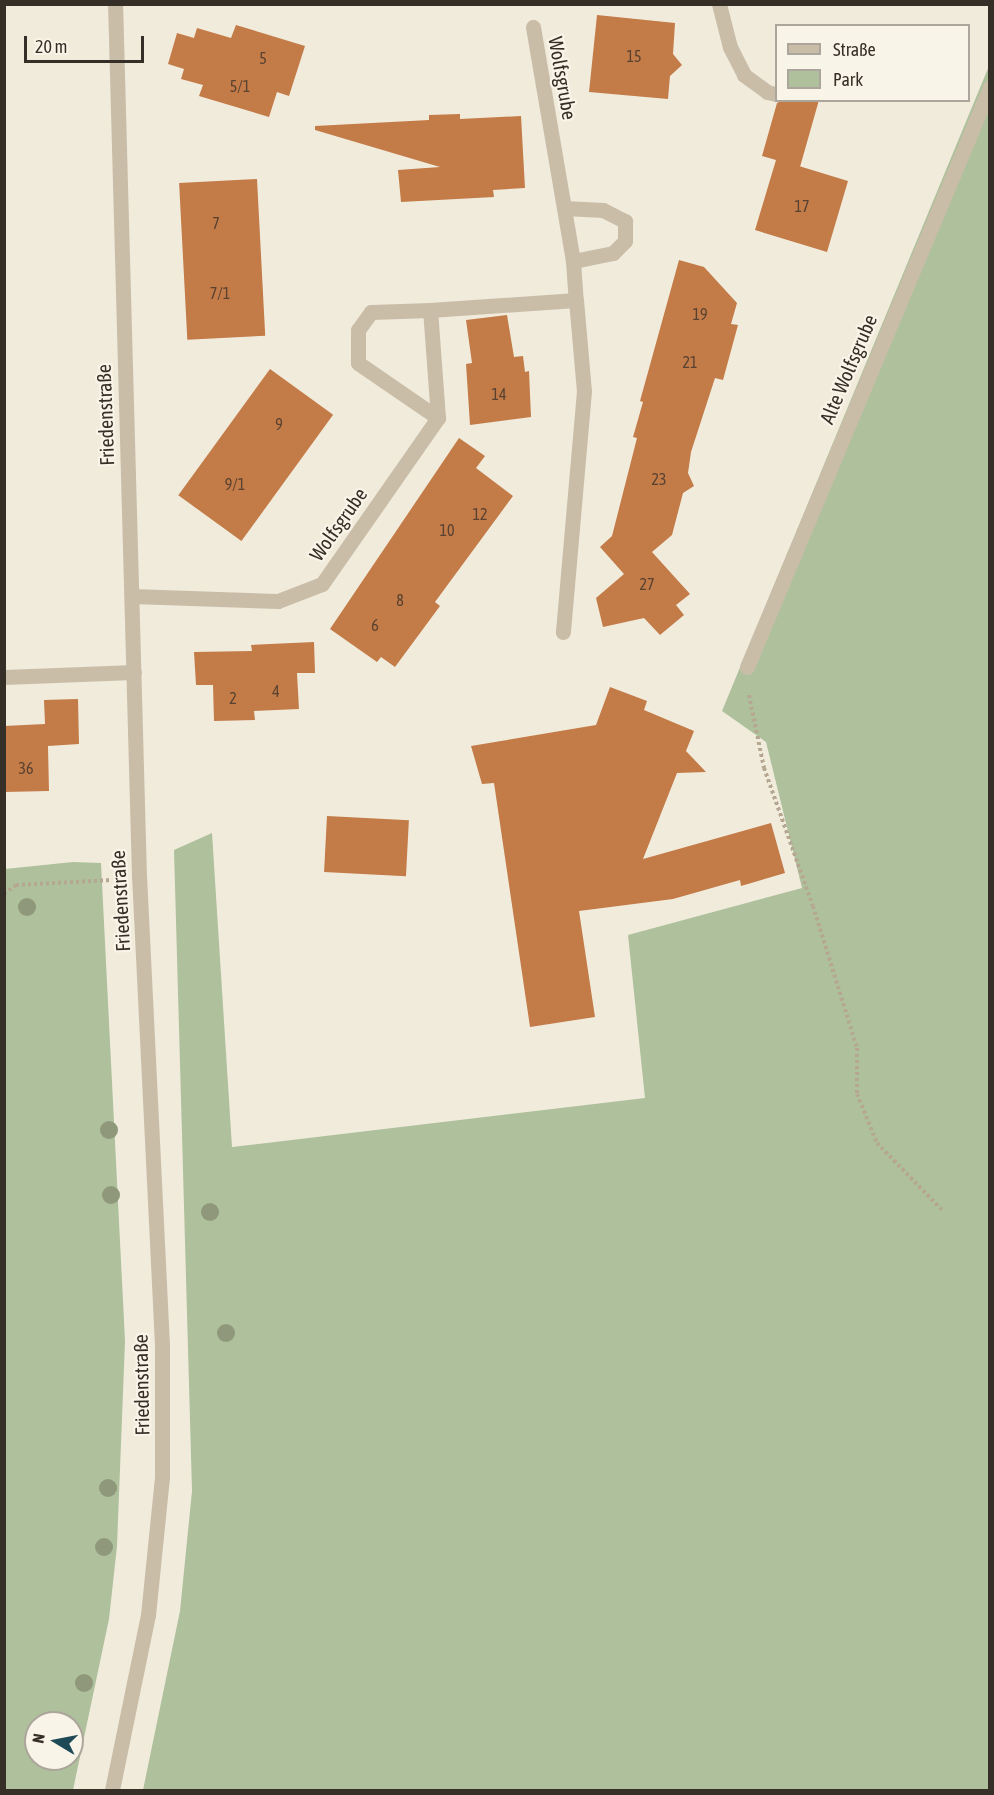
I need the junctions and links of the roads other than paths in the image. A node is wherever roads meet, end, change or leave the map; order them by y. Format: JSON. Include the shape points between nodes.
{"nodes":[{"id":1,"x":115,"y":4,"type":"edge"},
{"id":2,"x":719,"y":4,"type":"edge"},
{"id":3,"x":533,"y":27,"type":"dead end"},
{"id":4,"x":990,"y":87,"type":"edge"},
{"id":5,"x":775,"y":94,"type":"edge"},
{"id":6,"x":564,"y":208,"type":"junction"},
{"id":7,"x":573,"y":261,"type":"junction"},
{"id":8,"x":576,"y":300,"type":"junction"},
{"id":9,"x":430,"y":310,"type":"junction"},
{"id":10,"x":438,"y":418,"type":"junction"},
{"id":11,"x":132,"y":596,"type":"junction"},
{"id":12,"x":563,"y":632,"type":"dead end"},
{"id":13,"x":747,"y":667,"type":"road end"},
{"id":14,"x":134,"y":672,"type":"junction"},
{"id":15,"x":4,"y":677,"type":"edge"},
{"id":16,"x":112,"y":1791,"type":"edge"}],
"edges":[{"from":1,"to":11,"type":"street","name":"Friedenstraße"},
{"from":2,"to":5,"type":"street","via":[[730,47],[744,75]]},
{"from":3,"to":6,"type":"street","name":"Wolfsgrube"},
{"from":4,"to":13,"type":"street","name":"Alte Wolfsgrube"},
{"from":6,"to":7,"type":"street","name":"Wolfsgrube"},
{"from":6,"to":7,"type":"street","via":[[603,210],[625,221],[625,241],[613,253]]},
{"from":7,"to":8,"type":"street","name":"Wolfsgrube"},
{"from":8,"to":9,"type":"street"},
{"from":8,"to":12,"type":"street","name":"Wolfsgrube","via":[[584,391]]},
{"from":9,"to":10,"type":"street"},
{"from":9,"to":10,"type":"street","via":[[371,312],[358,330],[358,363]]},
{"from":10,"to":11,"type":"street","name":"Wolfsgrube","via":[[322,584],[278,601]]},
{"from":11,"to":14,"type":"street","name":"Friedenstraße"},
{"from":14,"to":15,"type":"street"},
{"from":14,"to":16,"type":"street","name":"Friedenstraße","via":[[162,1346],[162,1478],[147,1615]]}]}
